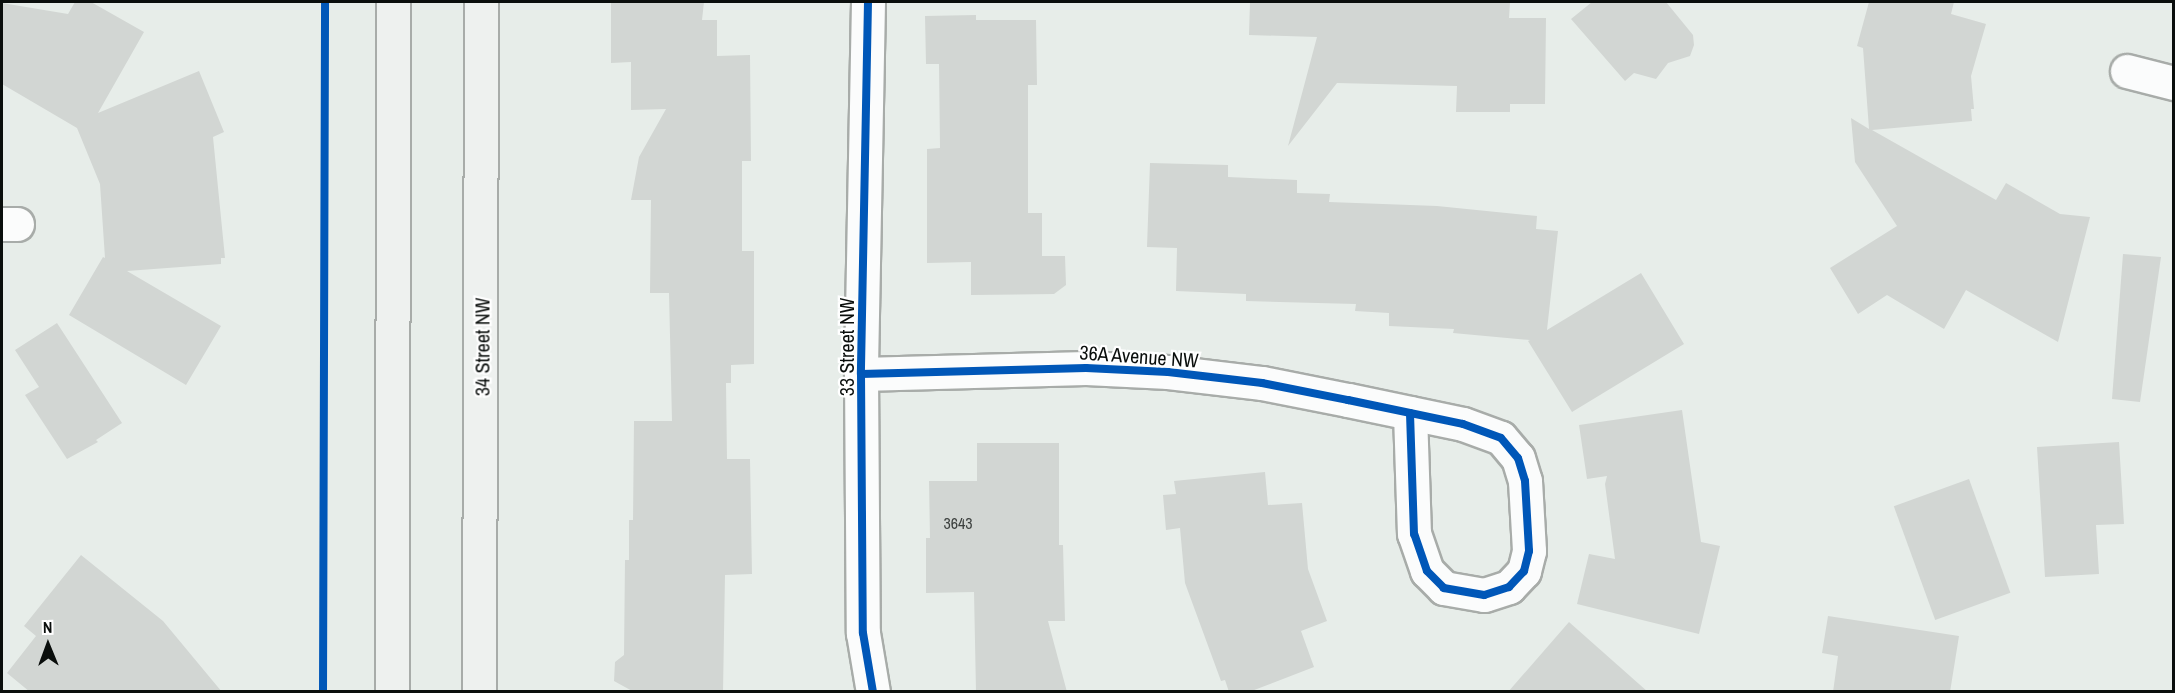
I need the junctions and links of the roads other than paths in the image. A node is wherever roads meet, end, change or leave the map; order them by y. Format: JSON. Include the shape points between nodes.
{"nodes":[{"id":1,"x":393,"y":2,"type":"edge"},
{"id":2,"x":482,"y":2,"type":"edge"},
{"id":3,"x":868,"y":2,"type":"edge"},
{"id":4,"x":2127,"y":71,"type":"dead end"},
{"id":5,"x":2174,"y":83,"type":"edge"},
{"id":6,"x":861,"y":374,"type":"junction"},
{"id":7,"x":1410,"y":413,"type":"junction"},
{"id":8,"x":392,"y":692,"type":"edge"},
{"id":9,"x":479,"y":692,"type":"edge"},
{"id":10,"x":873,"y":692,"type":"edge"}],
"edges":[{"from":1,"to":8,"type":"main road"},
{"from":2,"to":9,"type":"main road","name":"34 Street NW"},
{"from":3,"to":6,"type":"street","name":"33 Street NW"},
{"from":4,"to":5,"type":"street"},
{"from":6,"to":7,"type":"street","name":"36A Avenue NW","via":[[1086,368],[1168,372],[1262,383]]},
{"from":6,"to":10,"type":"street","name":"33 Street NW","via":[[863,633]]},
{"from":7,"to":7,"type":"street","name":"36A Avenue NW","via":[[1463,424],[1501,438],[1518,458],[1525,481],[1528,551],[1524,571],[1509,587],[1484,595],[1444,588],[1427,571],[1414,534]]}]}
